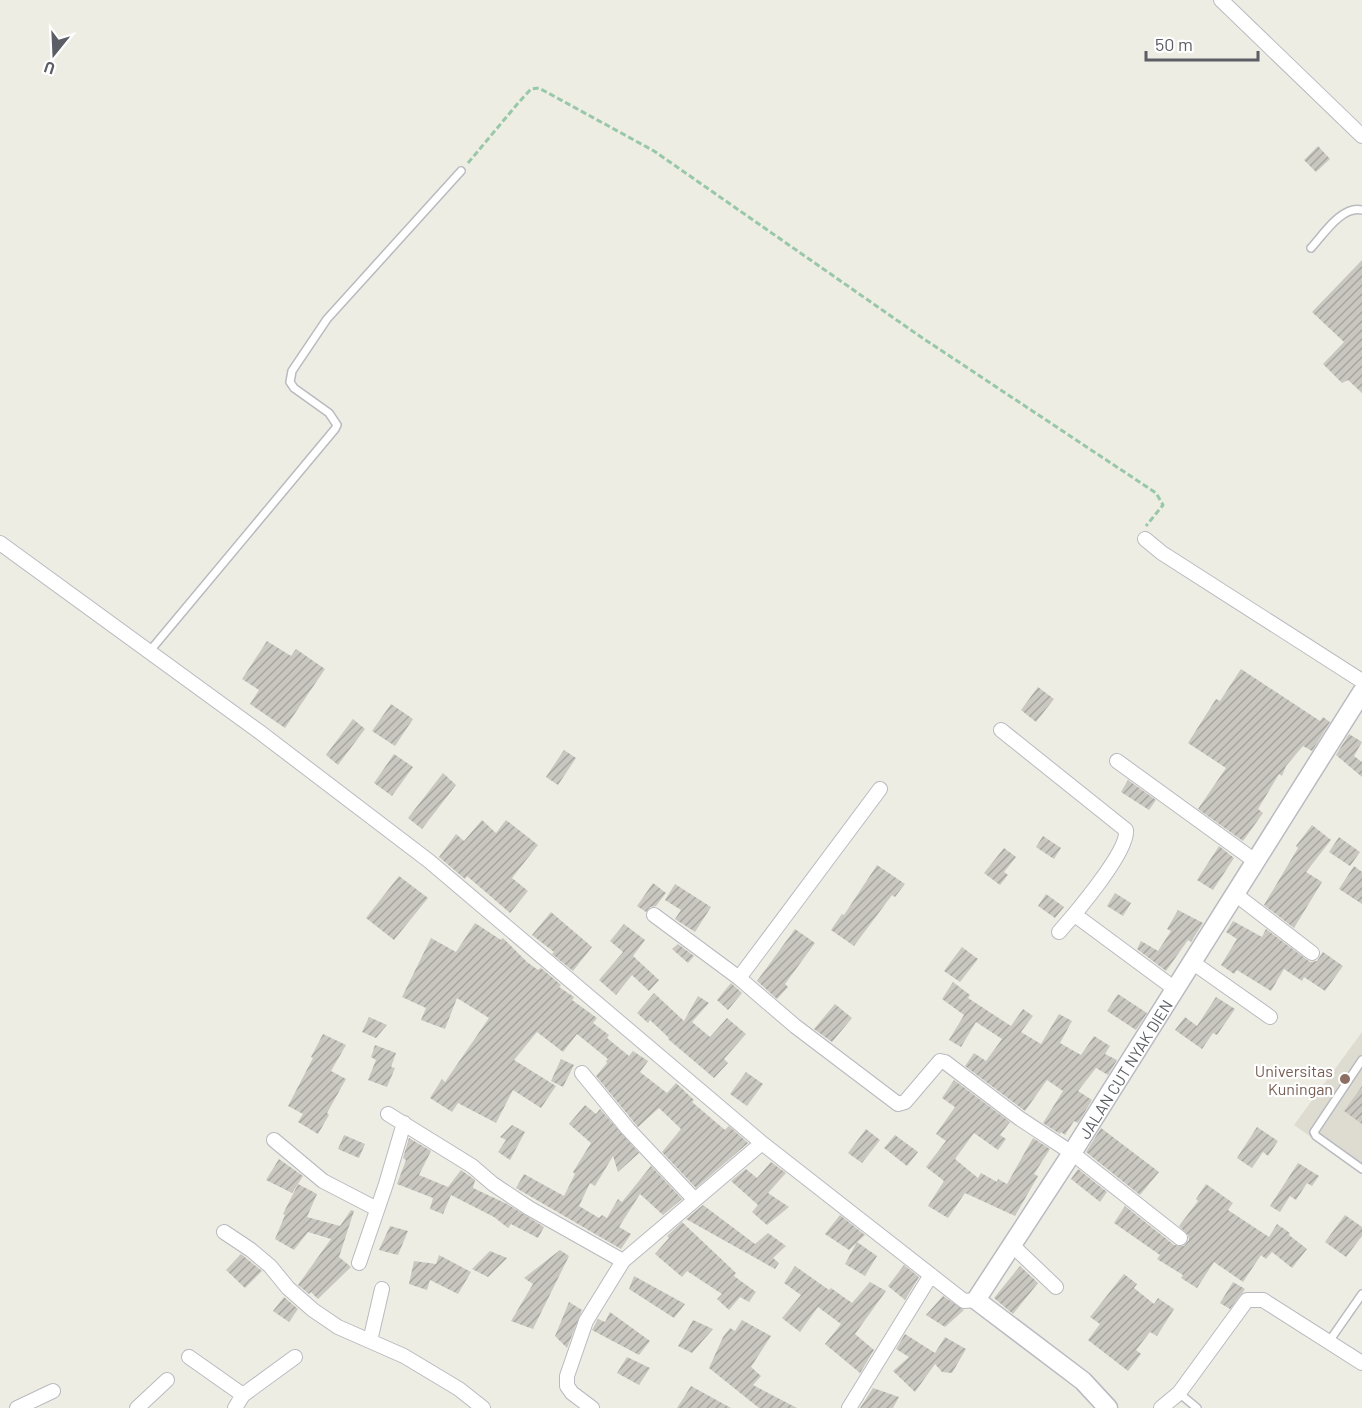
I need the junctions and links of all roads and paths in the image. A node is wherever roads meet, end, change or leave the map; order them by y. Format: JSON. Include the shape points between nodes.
{"nodes":[{"id":1,"x":1221,"y":0,"type":"edge"},
{"id":2,"x":1362,"y":136,"type":"edge"},
{"id":3,"x":461,"y":171,"type":"joint"},
{"id":4,"x":1362,"y":210,"type":"edge"},
{"id":5,"x":1311,"y":248,"type":"dead end"},
{"id":6,"x":1145,"y":539,"type":"joint"},
{"id":7,"x":0,"y":543,"type":"edge"},
{"id":8,"x":149,"y":652,"type":"junction"},
{"id":9,"x":1362,"y":681,"type":"edge"},
{"id":10,"x":1360,"y":702,"type":"edge"},
{"id":11,"x":1001,"y":730,"type":"dead end"},
{"id":12,"x":1117,"y":760,"type":"dead end"},
{"id":13,"x":880,"y":789,"type":"dead end"},
{"id":14,"x":1256,"y":861,"type":"junction"},
{"id":15,"x":1235,"y":894,"type":"junction"},
{"id":16,"x":654,"y":915,"type":"dead end"},
{"id":17,"x":1075,"y":915,"type":"junction"},
{"id":18,"x":1059,"y":932,"type":"dead end"},
{"id":19,"x":1312,"y":953,"type":"dead end"},
{"id":20,"x":1192,"y":962,"type":"junction"},
{"id":21,"x":739,"y":978,"type":"junction"},
{"id":22,"x":1175,"y":989,"type":"junction"},
{"id":23,"x":1270,"y":1017,"type":"dead end"},
{"id":24,"x":1362,"y":1060,"type":"edge"},
{"id":25,"x":582,"y":1073,"type":"dead end"},
{"id":26,"x":388,"y":1114,"type":"dead end"},
{"id":27,"x":404,"y":1123,"type":"junction"},
{"id":28,"x":274,"y":1140,"type":"dead end"},
{"id":29,"x":762,"y":1143,"type":"junction"},
{"id":30,"x":1072,"y":1153,"type":"junction"},
{"id":31,"x":1362,"y":1169,"type":"edge"},
{"id":32,"x":694,"y":1199,"type":"junction"},
{"id":33,"x":377,"y":1209,"type":"junction"},
{"id":34,"x":224,"y":1233,"type":"dead end"},
{"id":35,"x":1180,"y":1238,"type":"dead end"},
{"id":36,"x":1012,"y":1245,"type":"junction"},
{"id":37,"x":623,"y":1261,"type":"junction"},
{"id":38,"x":359,"y":1263,"type":"dead end"},
{"id":39,"x":931,"y":1275,"type":"junction"},
{"id":40,"x":1056,"y":1287,"type":"dead end"},
{"id":41,"x":382,"y":1289,"type":"dead end"},
{"id":42,"x":1362,"y":1294,"type":"edge"},
{"id":43,"x":976,"y":1300,"type":"junction"},
{"id":44,"x":1330,"y":1340,"type":"junction"},
{"id":45,"x":370,"y":1341,"type":"junction"},
{"id":46,"x":189,"y":1357,"type":"dead end"},
{"id":47,"x":295,"y":1357,"type":"dead end"},
{"id":48,"x":1362,"y":1363,"type":"edge"},
{"id":49,"x":167,"y":1380,"type":"dead end"},
{"id":50,"x":53,"y":1391,"type":"dead end"},
{"id":51,"x":1179,"y":1393,"type":"junction"},
{"id":52,"x":243,"y":1395,"type":"junction"},
{"id":53,"x":17,"y":1408,"type":"edge"},
{"id":54,"x":137,"y":1408,"type":"edge"},
{"id":55,"x":235,"y":1408,"type":"edge"},
{"id":56,"x":483,"y":1408,"type":"edge"},
{"id":57,"x":592,"y":1408,"type":"edge"},
{"id":58,"x":849,"y":1408,"type":"edge"},
{"id":59,"x":1108,"y":1408,"type":"edge"},
{"id":60,"x":1161,"y":1408,"type":"edge"},
{"id":61,"x":1197,"y":1408,"type":"edge"}],
"edges":[{"from":1,"to":2,"type":"street"},
{"from":3,"to":6,"type":"path","via":[[531,89],[538,88],[654,151],[921,338],[1156,493],[1163,505],[1145,528]]},
{"from":3,"to":8,"type":"lane","via":[[327,319],[292,371],[290,382],[328,413],[337,425],[335,429]]},
{"from":4,"to":5,"type":"lane","via":[[1343,214]]},
{"from":6,"to":9,"type":"street"},
{"from":7,"to":8,"type":"street"},
{"from":8,"to":29,"type":"street","via":[[429,861]]},
{"from":10,"to":14,"type":"street","name":"JALAN CUT NYAK DIEN"},
{"from":11,"to":17,"type":"street","via":[[1126,830],[1113,863]]},
{"from":12,"to":14,"type":"street"},
{"from":13,"to":21,"type":"street"},
{"from":14,"to":15,"type":"street","name":"JALAN CUT NYAK DIEN"},
{"from":15,"to":19,"type":"street"},
{"from":15,"to":20,"type":"street","name":"JALAN CUT NYAK DIEN"},
{"from":16,"to":21,"type":"street"},
{"from":17,"to":18,"type":"street"},
{"from":17,"to":22,"type":"street"},
{"from":20,"to":22,"type":"street","name":"JALAN CUT NYAK DIEN"},
{"from":20,"to":23,"type":"street"},
{"from":21,"to":30,"type":"street","via":[[898,1104],[905,1102],[942,1061]]},
{"from":22,"to":30,"type":"street","name":"JALAN CUT NYAK DIEN"},
{"from":24,"to":31,"type":"lane","via":[[1314,1132]]},
{"from":25,"to":32,"type":"street","via":[[628,1130]]},
{"from":26,"to":27,"type":"street"},
{"from":27,"to":33,"type":"street"},
{"from":27,"to":37,"type":"street","via":[[529,1208]]},
{"from":28,"to":33,"type":"street","via":[[323,1181]]},
{"from":29,"to":32,"type":"street"},
{"from":29,"to":39,"type":"street"},
{"from":30,"to":35,"type":"street"},
{"from":30,"to":36,"type":"street","name":"JALAN CUT NYAK DIEN"},
{"from":32,"to":37,"type":"street"},
{"from":33,"to":38,"type":"street"},
{"from":34,"to":45,"type":"street","via":[[270,1266],[301,1302],[338,1327]]},
{"from":36,"to":40,"type":"street"},
{"from":36,"to":43,"type":"street","name":"JALAN CUT NYAK DIEN"},
{"from":37,"to":57,"type":"street","via":[[586,1321],[567,1376],[572,1393]]},
{"from":39,"to":43,"type":"street","via":[[964,1301]]},
{"from":39,"to":58,"type":"street"},
{"from":41,"to":45,"type":"street"},
{"from":42,"to":44,"type":"lane"},
{"from":43,"to":59,"type":"street","via":[[1083,1381]]},
{"from":44,"to":48,"type":"street"},
{"from":44,"to":51,"type":"street","via":[[1263,1300],[1247,1299]]},
{"from":45,"to":56,"type":"street","via":[[404,1356]]},
{"from":46,"to":52,"type":"street"},
{"from":47,"to":52,"type":"street"},
{"from":49,"to":54,"type":"street"},
{"from":50,"to":53,"type":"street"},
{"from":51,"to":60,"type":"street"},
{"from":51,"to":61,"type":"lane"},
{"from":52,"to":55,"type":"street"}]}
